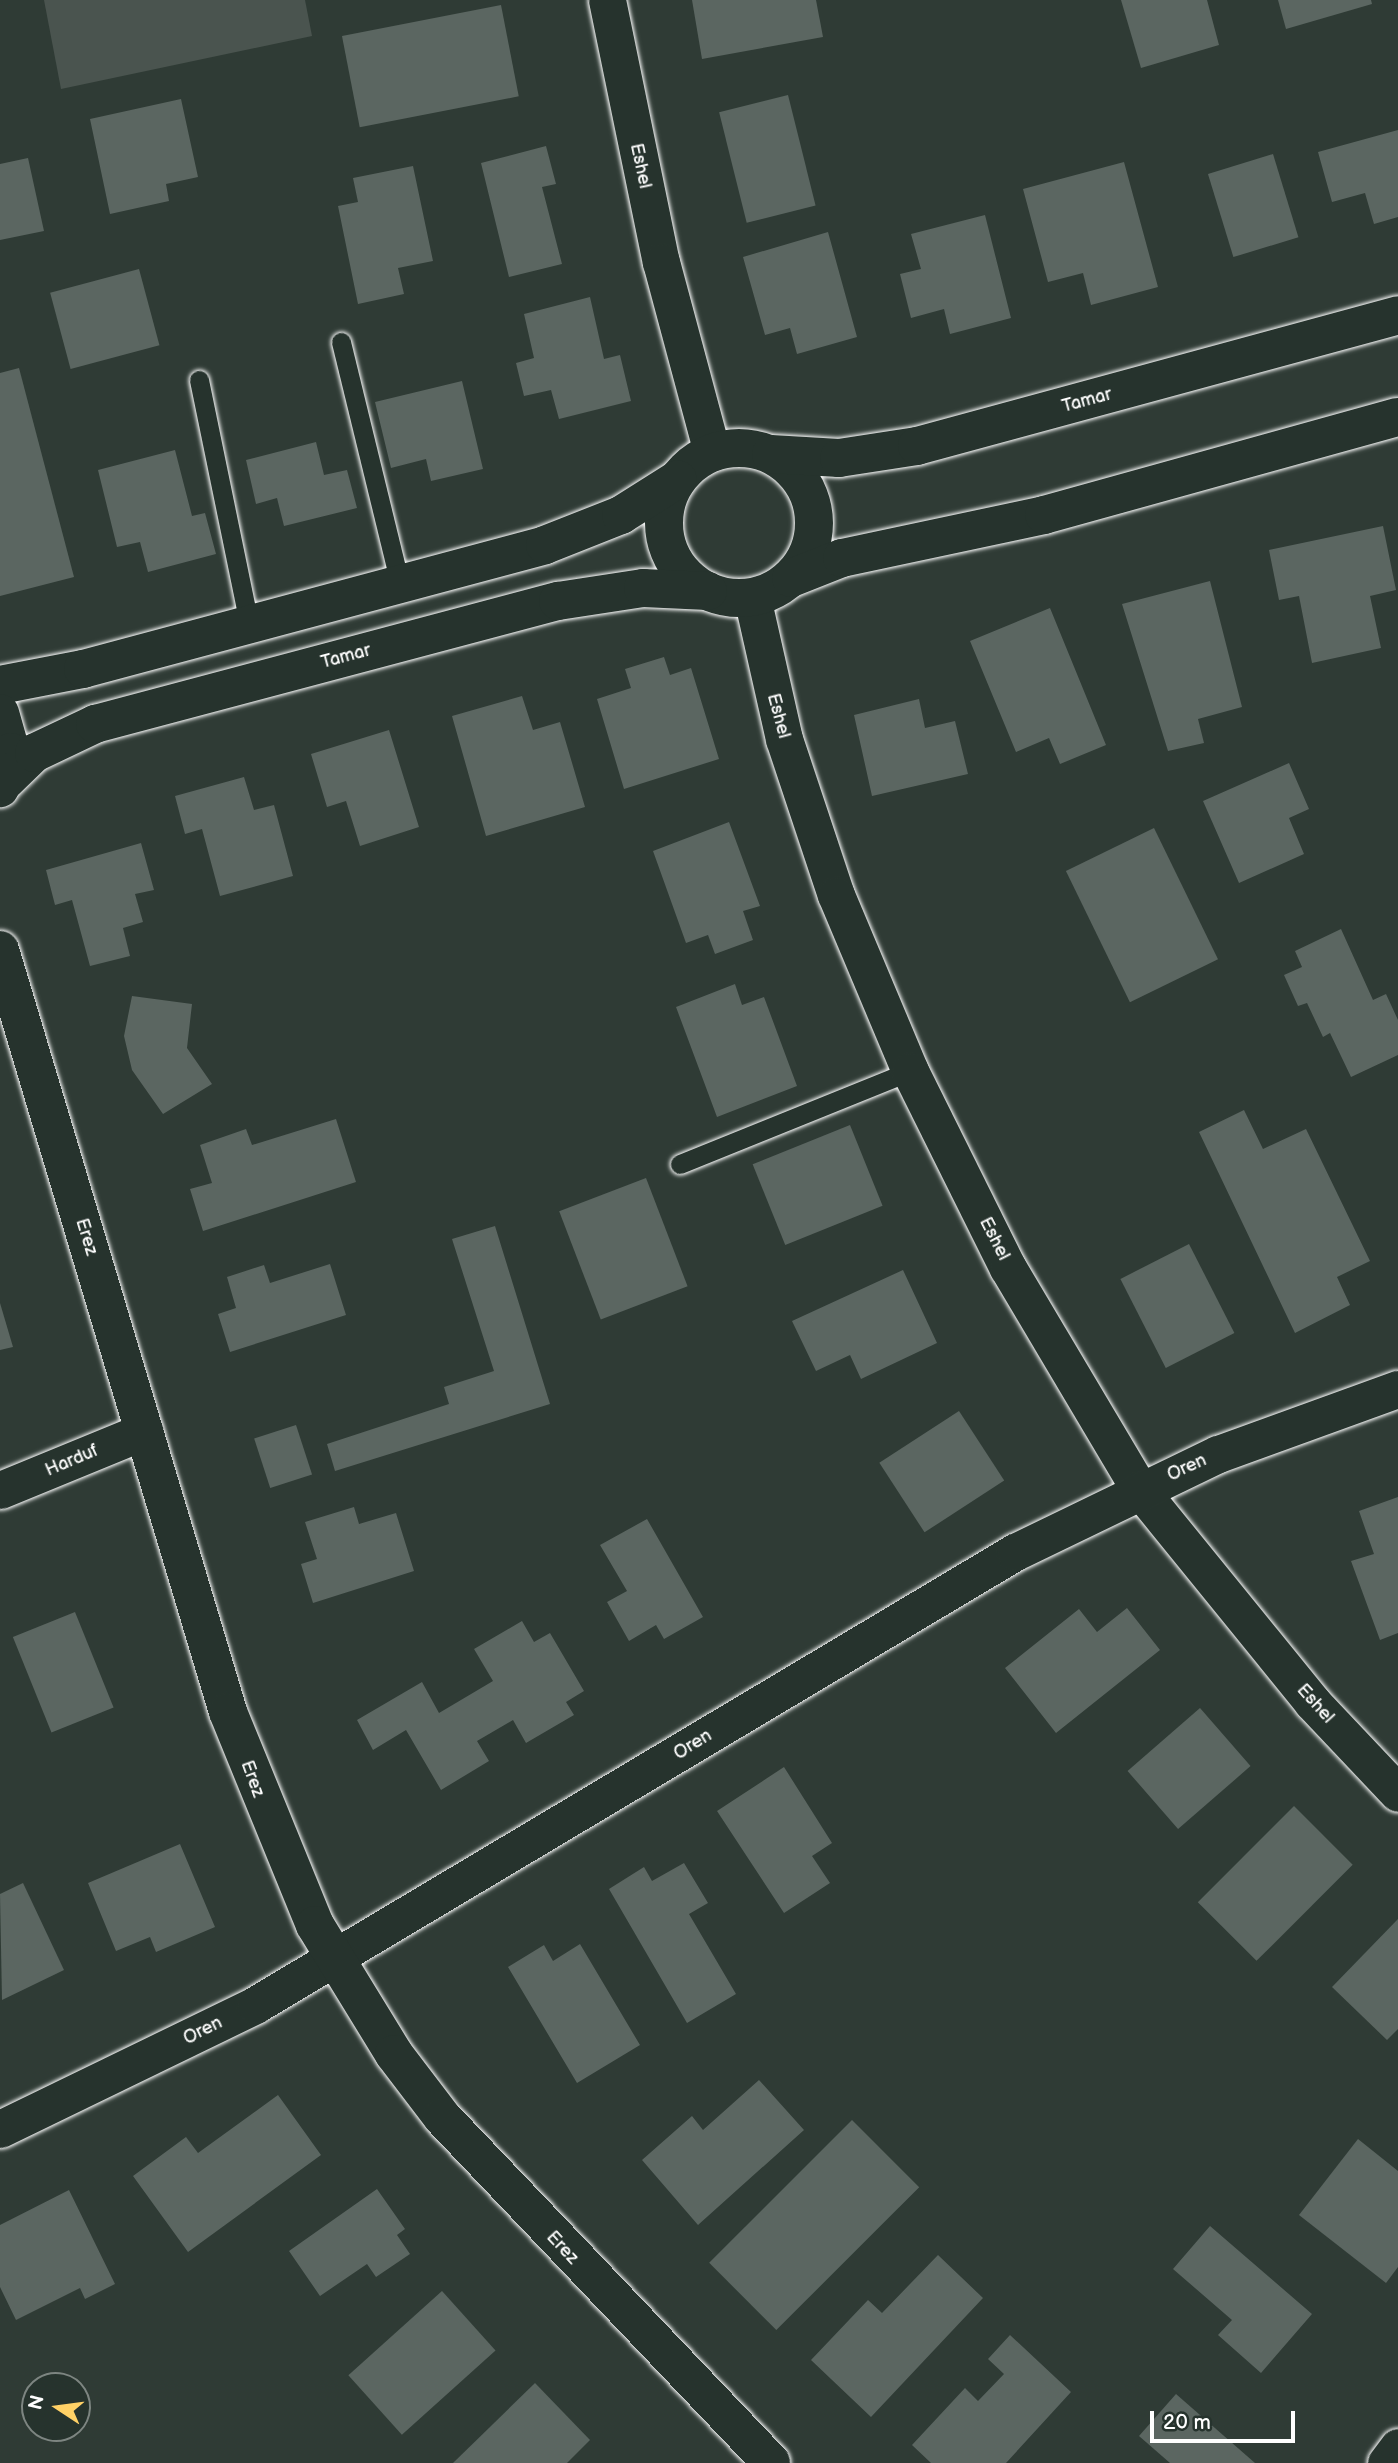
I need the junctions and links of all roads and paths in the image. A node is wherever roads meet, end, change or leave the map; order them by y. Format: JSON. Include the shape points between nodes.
{"nodes":[{"id":1,"x":607,"y":0,"type":"edge"},
{"id":2,"x":1398,"y":315,"type":"edge"},
{"id":3,"x":341,"y":342,"type":"dead end"},
{"id":4,"x":199,"y":380,"type":"dead end"},
{"id":5,"x":1398,"y":417,"type":"edge"},
{"id":6,"x":712,"y":452,"type":"junction"},
{"id":7,"x":771,"y":454,"type":"junction"},
{"id":8,"x":678,"y":479,"type":"junction"},
{"id":9,"x":791,"y":578,"type":"junction"},
{"id":10,"x":400,"y":584,"type":"junction"},
{"id":11,"x":708,"y":591,"type":"junction"},
{"id":12,"x":752,"y":597,"type":"junction"},
{"id":13,"x":249,"y":624,"type":"junction"},
{"id":14,"x":0,"y":685,"type":"edge"},
{"id":15,"x":0,"y":713,"type":"edge"},
{"id":16,"x":2,"y":785,"type":"edge"},
{"id":17,"x":0,"y":950,"type":"edge"},
{"id":18,"x":911,"y":1071,"type":"junction"},
{"id":19,"x":680,"y":1164,"type":"dead end"},
{"id":20,"x":1398,"y":1389,"type":"edge"},
{"id":21,"x":144,"y":1431,"type":"junction"},
{"id":22,"x":0,"y":1490,"type":"edge"},
{"id":23,"x":1140,"y":1490,"type":"junction"},
{"id":24,"x":1398,"y":1793,"type":"edge"},
{"id":25,"x":335,"y":1959,"type":"junction"},
{"id":26,"x":0,"y":2129,"type":"edge"},
{"id":27,"x":1398,"y":2447,"type":"edge"},
{"id":28,"x":771,"y":2463,"type":"edge"},
{"id":29,"x":1386,"y":2463,"type":"edge"}],
"edges":[{"from":1,"to":6,"type":"street","name":"Eshel","via":[[661,262]]},
{"from":2,"to":7,"type":"street","name":"Tamar","via":[[917,446],[839,458]]},
{"from":3,"to":10,"type":"lane"},
{"from":4,"to":13,"type":"lane"},
{"from":5,"to":9,"type":"street","via":[[1044,515],[842,558]]},
{"from":6,"to":7,"type":"street","via":[[741,447]]},
{"from":6,"to":8,"type":"street"},
{"from":7,"to":9,"type":"street","via":[[804,483],[814,510],[810,547]]},
{"from":8,"to":10,"type":"street","via":[[583,531]]},
{"from":8,"to":11,"type":"street","via":[[666,506],[665,536],[675,563]]},
{"from":9,"to":12,"type":"street"},
{"from":10,"to":13,"type":"street"},
{"from":11,"to":12,"type":"street"},
{"from":11,"to":16,"type":"street","name":"Tamar","via":[[643,588],[558,601],[95,724],[34,753]]},
{"from":12,"to":18,"type":"street","name":"Eshel","via":[[808,814]]},
{"from":13,"to":14,"type":"street"},
{"from":15,"to":16,"type":"street","via":[[10,752]]},
{"from":17,"to":21,"type":"street","name":"Erez"},
{"from":18,"to":19,"type":"lane"},
{"from":18,"to":23,"type":"street","name":"Eshel","via":[[1008,1268]]},
{"from":20,"to":23,"type":"street","name":"Oren"},
{"from":21,"to":22,"type":"street","name":"Harduf"},
{"from":21,"to":25,"type":"street","name":"Erez","via":[[253,1786]]},
{"from":23,"to":24,"type":"street","name":"Eshel","via":[[1303,1692]]},
{"from":23,"to":25,"type":"street","name":"Oren","via":[[1015,1552]]},
{"from":25,"to":26,"type":"street","name":"Oren","via":[[256,2005]]},
{"from":25,"to":28,"type":"street","name":"Erez","via":[[442,2117]]},
{"from":27,"to":29,"type":"street"}]}
